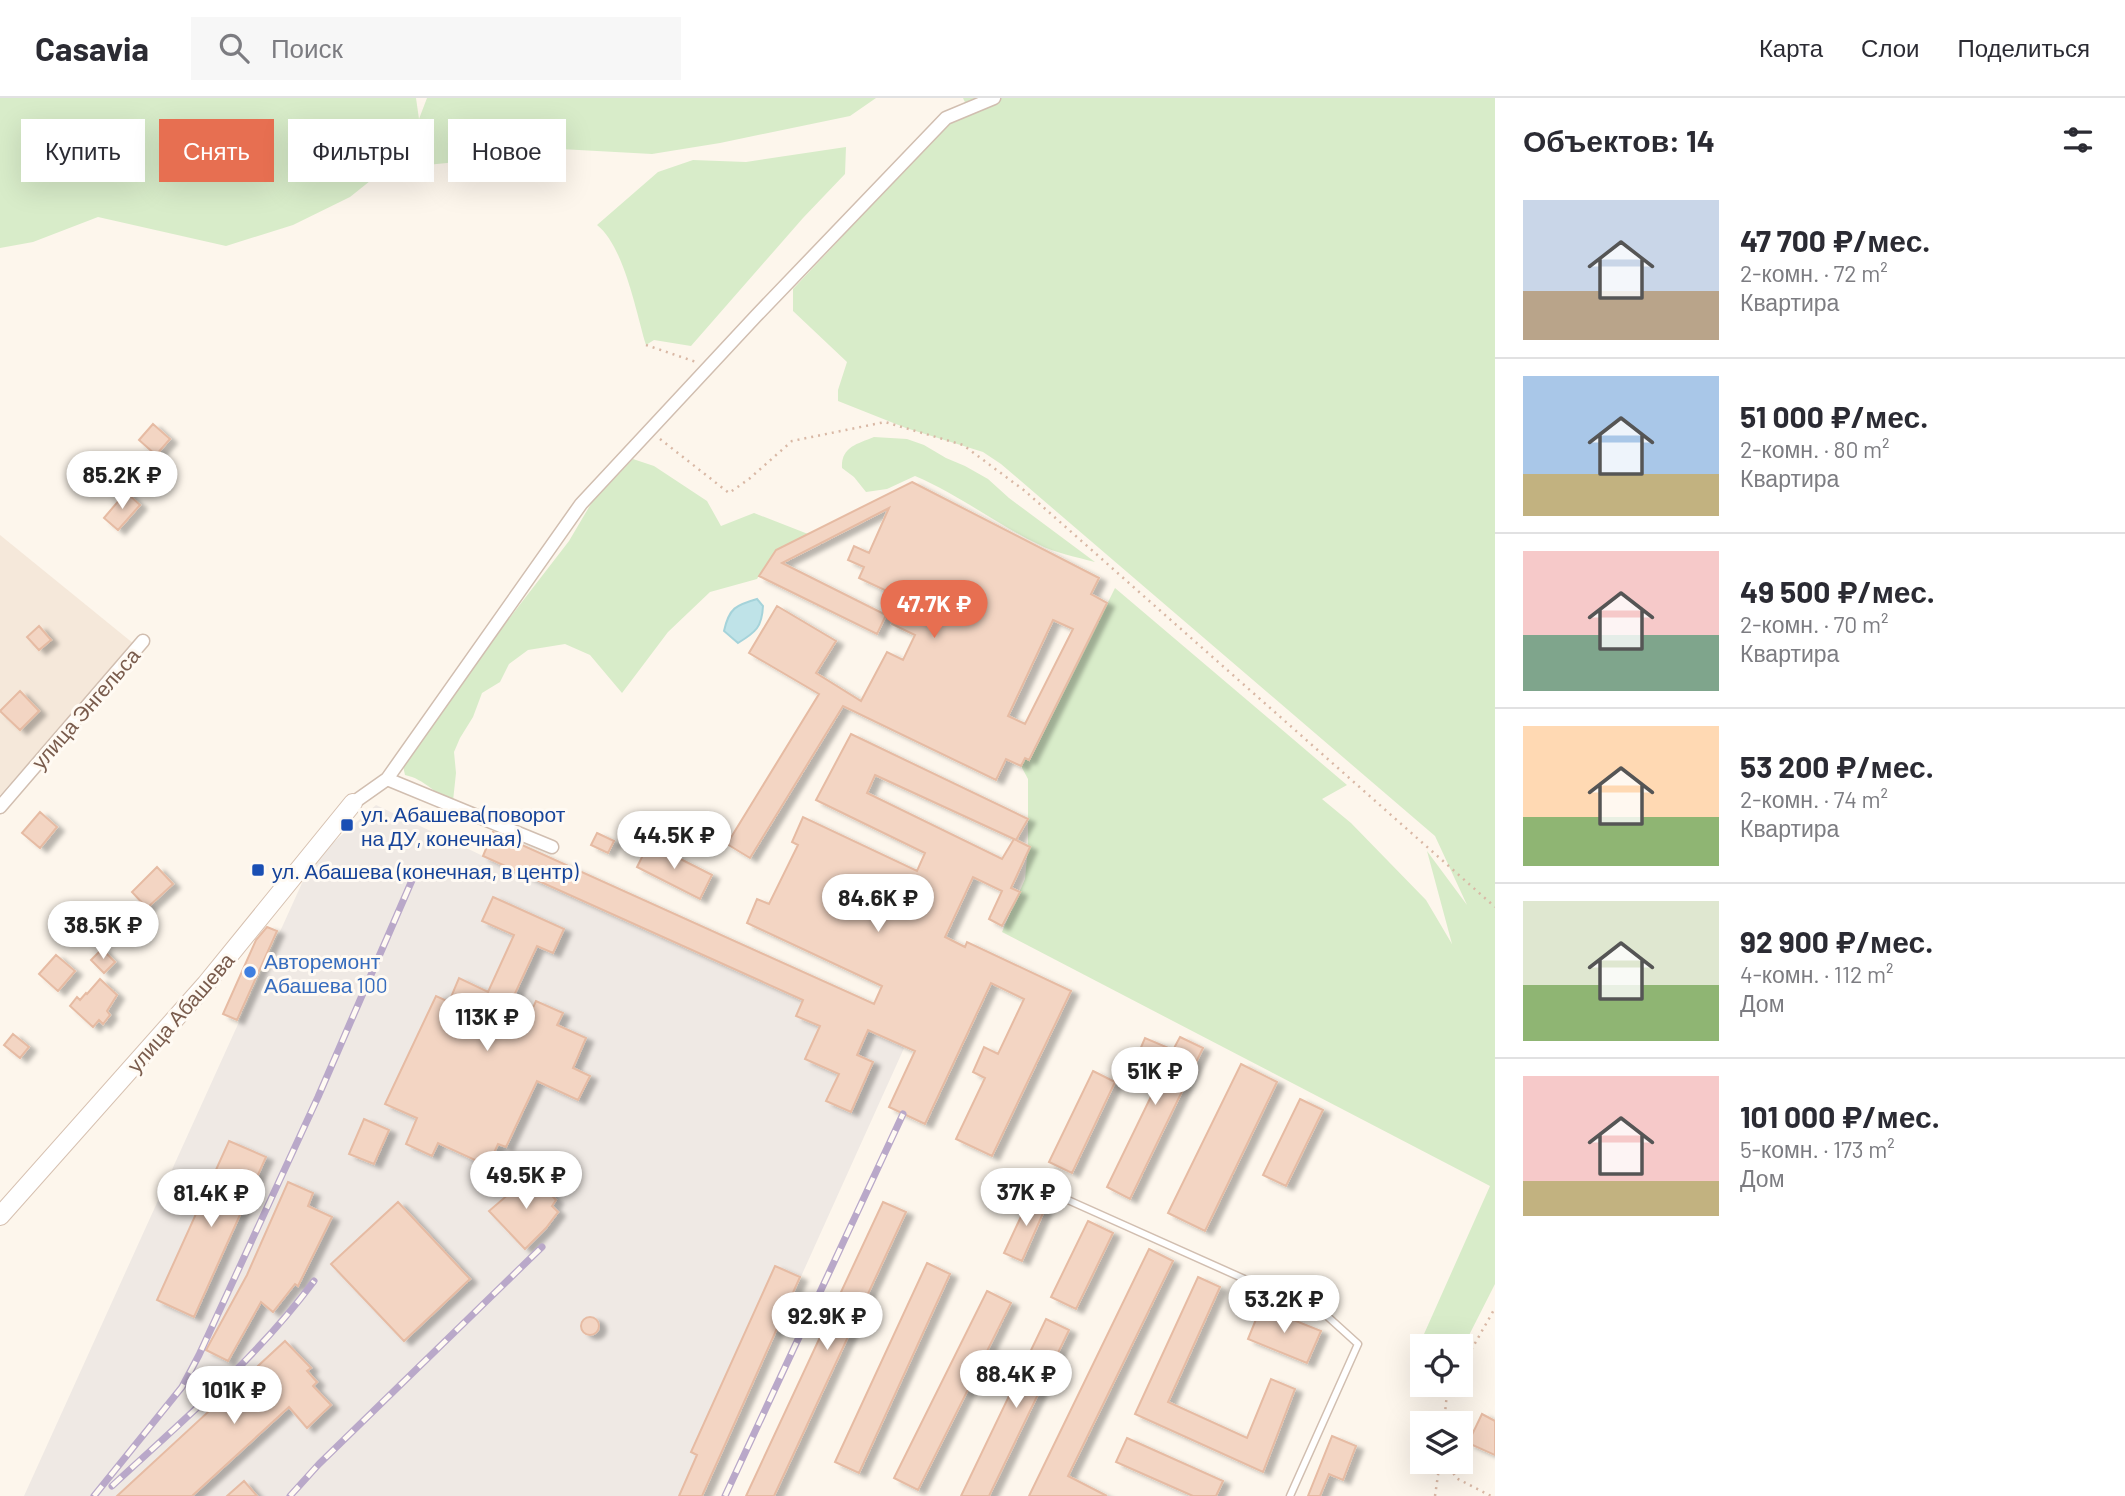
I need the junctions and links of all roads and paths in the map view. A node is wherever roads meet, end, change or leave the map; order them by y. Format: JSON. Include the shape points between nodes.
{"nodes":[{"id":1,"x":994,"y":98,"type":"edge"},
{"id":2,"x":646,"y":345,"type":"dead end"},
{"id":3,"x":709,"y":366,"type":"junction"},
{"id":4,"x":650,"y":432,"type":"junction"},
{"id":5,"x":143,"y":641,"type":"dead end"},
{"id":6,"x":387,"y":779,"type":"junction"},
{"id":7,"x":353,"y":803,"type":"joint"},
{"id":8,"x":0,"y":807,"type":"edge"},
{"id":9,"x":552,"y":847,"type":"dead end"},
{"id":10,"x":1495,"y":906,"type":"edge"},
{"id":11,"x":1021,"y":1179,"type":"dead end"},
{"id":12,"x":0,"y":1216,"type":"edge"},
{"id":13,"x":1495,"y":1308,"type":"edge"},
{"id":14,"x":1473,"y":1347,"type":"edge"},
{"id":15,"x":1438,"y":1474,"type":"edge"},
{"id":16,"x":1454,"y":1474,"type":"edge"},
{"id":17,"x":1290,"y":1496,"type":"edge"},
{"id":18,"x":1435,"y":1496,"type":"edge"},
{"id":19,"x":1491,"y":1496,"type":"edge"}],
"edges":[{"from":1,"to":3,"type":"street","via":[[946,118]]},
{"from":2,"to":3,"type":"path"},
{"from":3,"to":4,"type":"street"},
{"from":4,"to":6,"type":"street","via":[[581,504]]},
{"from":4,"to":10,"type":"path","via":[[729,493],[792,441],[805,438],[885,422],[962,445],[1025,491]]},
{"from":5,"to":8,"type":"street","name":"улица Энгельса"},
{"from":6,"to":7,"type":"street"},
{"from":6,"to":9,"type":"street"},
{"from":7,"to":12,"type":"street","name":"улица Абашева","via":[[206,984]]},
{"from":11,"to":17,"type":"lane","via":[[1327,1316],[1359,1344]]},
{"from":13,"to":14,"type":"path"},
{"from":15,"to":18,"type":"path"},
{"from":16,"to":19,"type":"path"}]}
